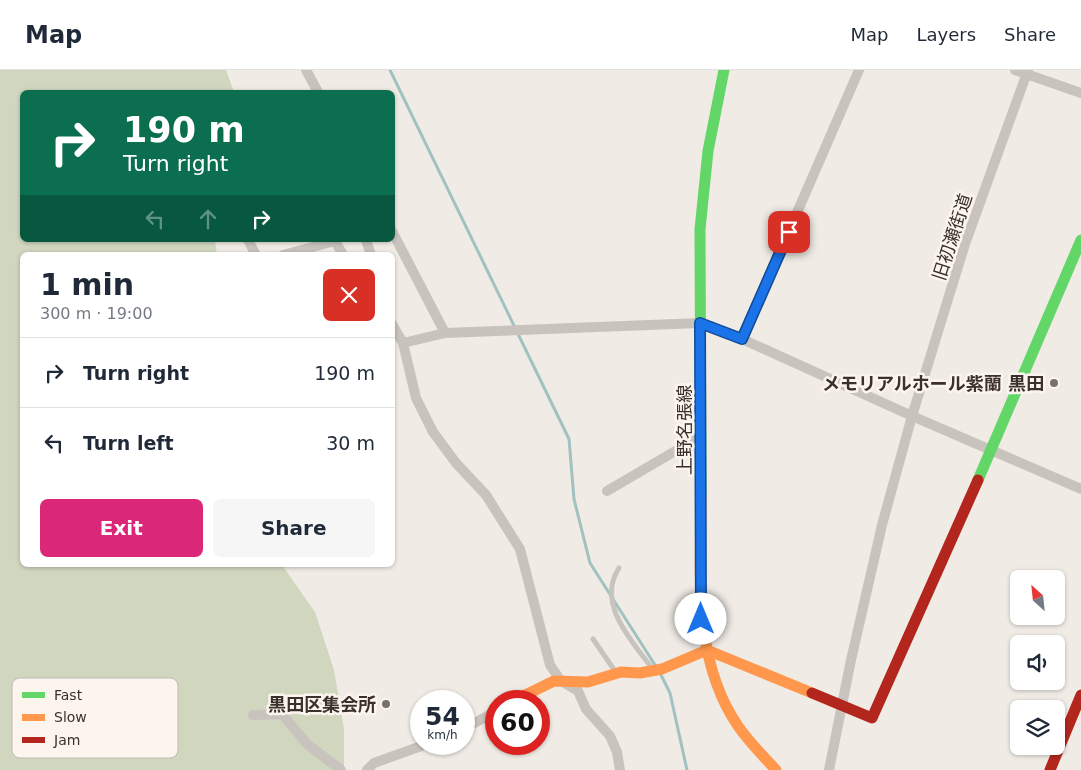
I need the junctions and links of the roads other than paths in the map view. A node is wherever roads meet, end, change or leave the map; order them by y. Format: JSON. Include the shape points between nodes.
{"nodes":[{"id":1,"x":306,"y":70,"type":"edge"},
{"id":2,"x":724,"y":70,"type":"edge"},
{"id":3,"x":859,"y":70,"type":"edge"},
{"id":4,"x":1023,"y":71,"type":"edge"},
{"id":5,"x":317,"y":90,"type":"edge"},
{"id":6,"x":1081,"y":93,"type":"edge"},
{"id":7,"x":395,"y":237,"type":"edge"},
{"id":8,"x":1081,"y":240,"type":"edge"},
{"id":9,"x":332,"y":242,"type":"edge"},
{"id":10,"x":294,"y":252,"type":"edge"},
{"id":11,"x":700,"y":323,"type":"junction"},
{"id":12,"x":444,"y":333,"type":"junction"},
{"id":13,"x":398,"y":339,"type":"edge"},
{"id":14,"x":742,"y":339,"type":"junction"},
{"id":15,"x":912,"y":416,"type":"junction"},
{"id":16,"x":701,"y":436,"type":"junction"},
{"id":17,"x":992,"y":450,"type":"junction"},
{"id":18,"x":1081,"y":489,"type":"edge"},
{"id":19,"x":607,"y":491,"type":"dead end"},
{"id":20,"x":619,"y":568,"type":"dead end"},
{"id":21,"x":593,"y":639,"type":"dead end"},
{"id":22,"x":707,"y":650,"type":"junction"},
{"id":23,"x":658,"y":670,"type":"junction"},
{"id":24,"x":617,"y":673,"type":"junction"},
{"id":25,"x":561,"y":681,"type":"junction"},
{"id":26,"x":536,"y":690,"type":"edge"},
{"id":27,"x":1081,"y":695,"type":"edge"},
{"id":28,"x":842,"y":706,"type":"junction"},
{"id":29,"x":253,"y":715,"type":"dead end"},
{"id":30,"x":410,"y":750,"type":"edge"},
{"id":31,"x":341,"y":770,"type":"edge"},
{"id":32,"x":367,"y":770,"type":"edge"},
{"id":33,"x":620,"y":770,"type":"edge"},
{"id":34,"x":776,"y":770,"type":"edge"},
{"id":35,"x":829,"y":770,"type":"edge"},
{"id":36,"x":1050,"y":770,"type":"edge"}],
"edges":[{"from":1,"to":5,"type":"street"},
{"from":2,"to":11,"type":"main road","name":"上野名張線","via":[[708,151],[700,229]]},
{"from":3,"to":14,"type":"street"},
{"from":4,"to":6,"type":"street"},
{"from":4,"to":15,"type":"street","name":"旧初瀬街道"},
{"from":7,"to":12,"type":"street"},
{"from":8,"to":17,"type":"main road"},
{"from":9,"to":10,"type":"street"},
{"from":11,"to":12,"type":"street"},
{"from":11,"to":14,"type":"street"},
{"from":11,"to":16,"type":"main road","name":"上野名張線"},
{"from":12,"to":13,"type":"street"},
{"from":13,"to":25,"type":"street","via":[[416,398],[432,432],[486,495],[520,548],[543,644],[550,665]]},
{"from":14,"to":15,"type":"street"},
{"from":15,"to":17,"type":"street"},
{"from":15,"to":28,"type":"street","name":"旧初瀬街道","via":[[882,525]]},
{"from":16,"to":19,"type":"street"},
{"from":16,"to":22,"type":"main road","name":"上野名張線","via":[[701,619]]},
{"from":17,"to":18,"type":"street"},
{"from":17,"to":28,"type":"main road","via":[[872,718]]},
{"from":20,"to":23,"type":"lane","via":[[612,578],[612,604],[624,628]]},
{"from":21,"to":24,"type":"lane"},
{"from":22,"to":23,"type":"main road"},
{"from":22,"to":28,"type":"main road"},
{"from":22,"to":34,"type":"main road","name":"上野名張線","via":[[731,714]]},
{"from":23,"to":24,"type":"main road","via":[[640,674]]},
{"from":24,"to":25,"type":"main road","via":[[588,682]]},
{"from":25,"to":26,"type":"main road"},
{"from":25,"to":33,"type":"street","via":[[578,691],[586,709],[610,736],[618,752]]},
{"from":27,"to":36,"type":"main road"},
{"from":28,"to":35,"type":"street","name":"旧初瀬街道"},
{"from":29,"to":31,"type":"street","via":[[282,714],[307,744]]},
{"from":30,"to":32,"type":"street","via":[[374,763]]}]}
